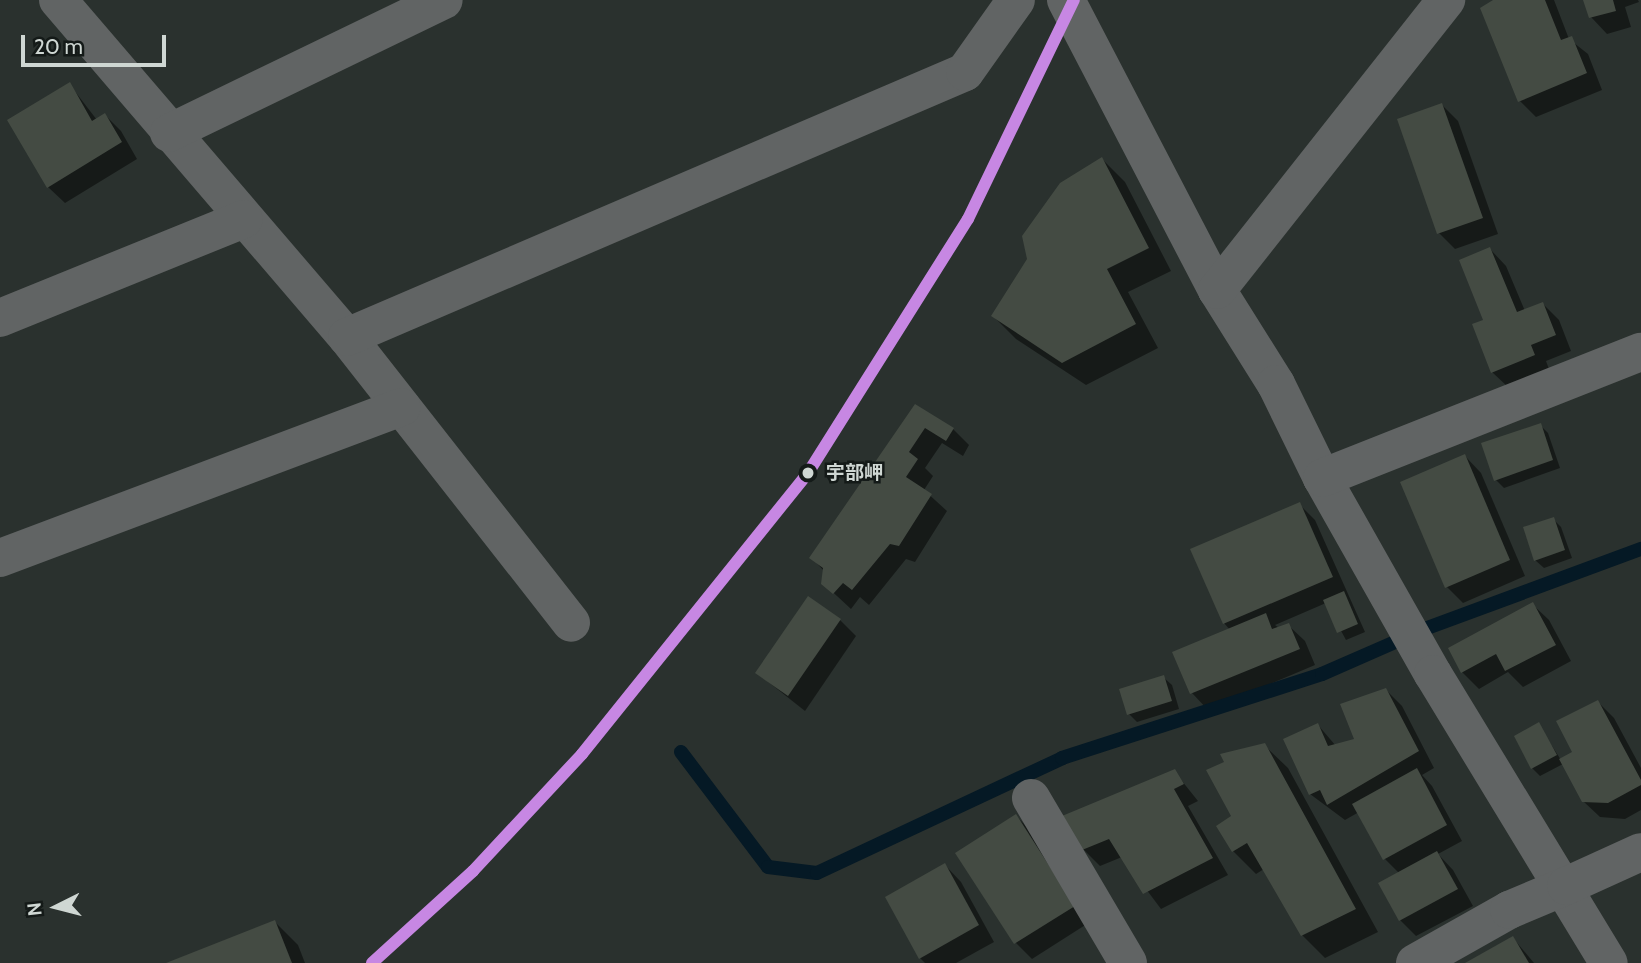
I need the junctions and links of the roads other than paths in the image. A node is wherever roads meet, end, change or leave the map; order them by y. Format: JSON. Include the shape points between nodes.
{"nodes":[{"id":1,"x":58,"y":0,"type":"edge"},
{"id":2,"x":444,"y":0,"type":"edge"},
{"id":3,"x":1016,"y":0,"type":"edge"},
{"id":4,"x":1066,"y":0,"type":"edge"},
{"id":5,"x":1446,"y":0,"type":"edge"},
{"id":6,"x":169,"y":133,"type":"junction"},
{"id":7,"x":244,"y":219,"type":"junction"},
{"id":8,"x":1217,"y":290,"type":"junction"},
{"id":9,"x":0,"y":318,"type":"edge"},
{"id":10,"x":347,"y":337,"type":"junction"},
{"id":11,"x":1641,"y":352,"type":"edge"},
{"id":12,"x":402,"y":407,"type":"junction"},
{"id":13,"x":1322,"y":478,"type":"junction"},
{"id":14,"x":0,"y":558,"type":"edge"},
{"id":15,"x":571,"y":623,"type":"dead end"},
{"id":16,"x":1031,"y":797,"type":"dead end"},
{"id":17,"x":1641,"y":852,"type":"edge"},
{"id":18,"x":1566,"y":886,"type":"junction"},
{"id":19,"x":1128,"y":963,"type":"edge"},
{"id":20,"x":1415,"y":963,"type":"edge"},
{"id":21,"x":1609,"y":963,"type":"edge"}],
"edges":[{"from":1,"to":6,"type":"street"},
{"from":2,"to":6,"type":"street"},
{"from":3,"to":10,"type":"street","via":[[965,72]]},
{"from":4,"to":8,"type":"street"},
{"from":5,"to":8,"type":"street"},
{"from":6,"to":7,"type":"street"},
{"from":7,"to":9,"type":"street"},
{"from":7,"to":10,"type":"street"},
{"from":8,"to":13,"type":"street","via":[[1276,384]]},
{"from":10,"to":12,"type":"street"},
{"from":11,"to":13,"type":"street"},
{"from":12,"to":14,"type":"street"},
{"from":12,"to":15,"type":"street"},
{"from":13,"to":18,"type":"street","via":[[1433,674]]},
{"from":16,"to":19,"type":"street"},
{"from":17,"to":18,"type":"street"},
{"from":18,"to":20,"type":"street","via":[[1509,910]]},
{"from":18,"to":21,"type":"street"}]}
